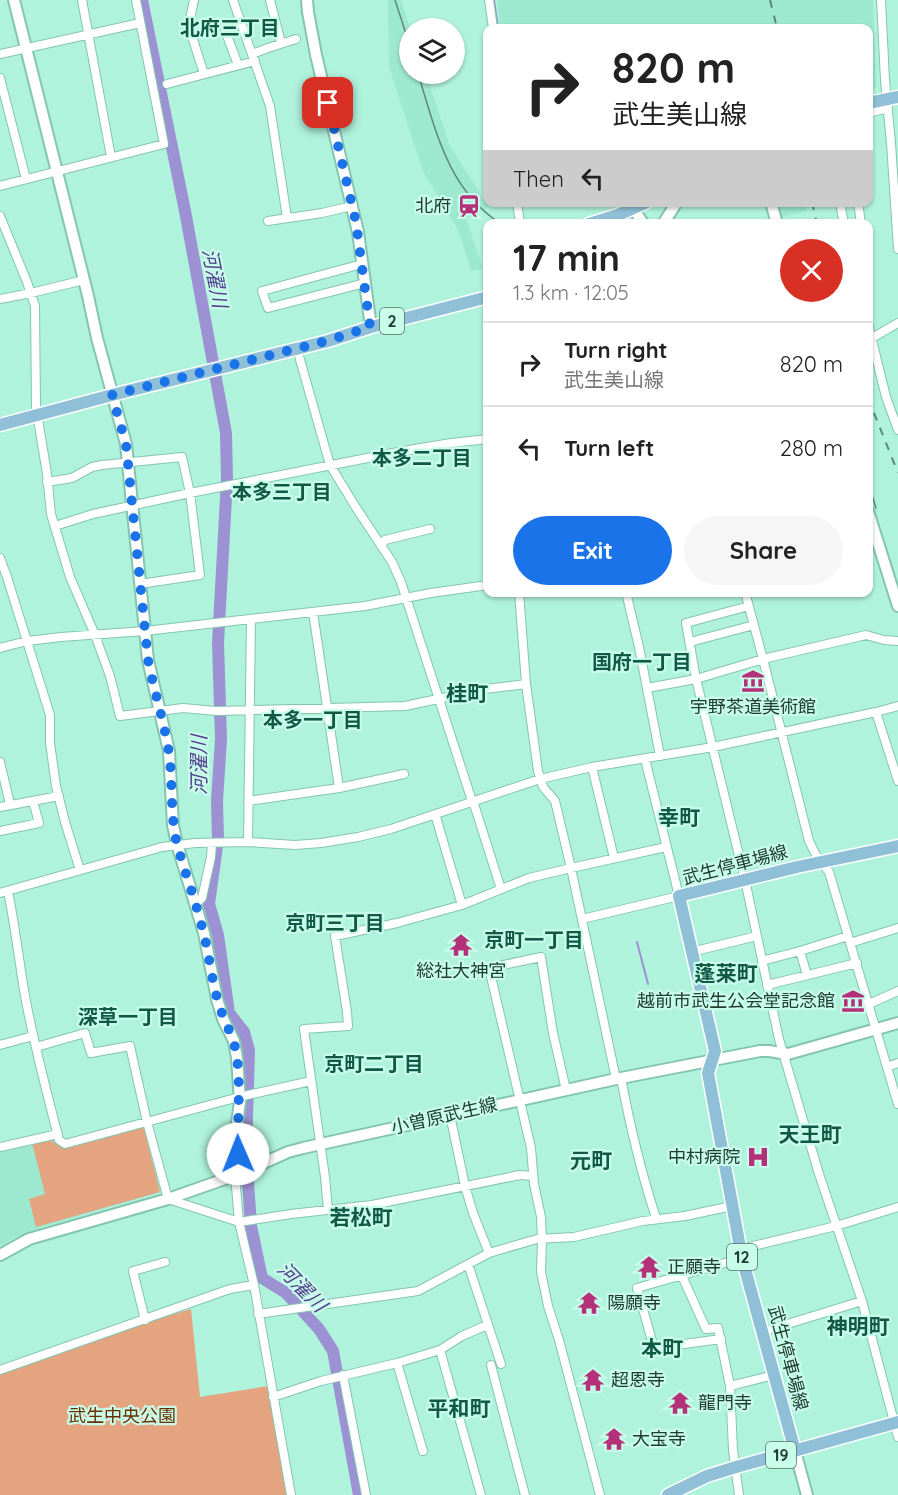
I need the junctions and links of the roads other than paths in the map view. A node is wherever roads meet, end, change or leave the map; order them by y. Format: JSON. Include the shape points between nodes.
{"nodes":[{"id":1,"x":14,"y":0,"type":"edge"},
{"id":2,"x":82,"y":0,"type":"edge"},
{"id":3,"x":136,"y":0,"type":"edge"},
{"id":4,"x":194,"y":0,"type":"edge"},
{"id":5,"x":233,"y":0,"type":"edge"},
{"id":6,"x":270,"y":0,"type":"edge"},
{"id":7,"x":307,"y":0,"type":"edge"},
{"id":8,"x":489,"y":0,"type":"edge"},
{"id":9,"x":881,"y":0,"type":"edge"},
{"id":10,"x":140,"y":23,"type":"junction"},
{"id":11,"x":492,"y":24,"type":"edge"},
{"id":12,"x":225,"y":30,"type":"dead end"},
{"id":13,"x":88,"y":34,"type":"junction"},
{"id":14,"x":296,"y":39,"type":"dead end"},
{"id":15,"x":281,"y":43,"type":"junction"},
{"id":16,"x":26,"y":48,"type":"junction"},
{"id":17,"x":0,"y":54,"type":"edge"},
{"id":18,"x":254,"y":57,"type":"junction"},
{"id":19,"x":238,"y":65,"type":"junction"},
{"id":20,"x":204,"y":74,"type":"junction"},
{"id":21,"x":0,"y":78,"type":"edge"},
{"id":22,"x":167,"y":84,"type":"dead end"},
{"id":23,"x":892,"y":100,"type":"edge"},
{"id":24,"x":873,"y":102,"type":"edge"},
{"id":25,"x":873,"y":110,"type":"edge"},
{"id":26,"x":111,"y":158,"type":"junction"},
{"id":27,"x":57,"y":171,"type":"junction"},
{"id":28,"x":26,"y":179,"type":"junction"},
{"id":29,"x":0,"y":186,"type":"edge"},
{"id":30,"x":352,"y":206,"type":"junction"},
{"id":31,"x":633,"y":207,"type":"edge"},
{"id":32,"x":0,"y":216,"type":"edge"},
{"id":33,"x":287,"y":218,"type":"junction"},
{"id":34,"x":602,"y":219,"type":"edge"},
{"id":35,"x":268,"y":221,"type":"dead end"},
{"id":36,"x":898,"y":249,"type":"edge"},
{"id":37,"x":362,"y":264,"type":"junction"},
{"id":38,"x":84,"y":280,"type":"junction"},
{"id":39,"x":365,"y":283,"type":"junction"},
{"id":40,"x":31,"y":293,"type":"junction"},
{"id":41,"x":483,"y":298,"type":"edge"},
{"id":42,"x":0,"y":299,"type":"edge"},
{"id":43,"x":898,"y":323,"type":"edge"},
{"id":44,"x":370,"y":327,"type":"junction"},
{"id":45,"x":873,"y":337,"type":"edge"},
{"id":46,"x":873,"y":342,"type":"edge"},
{"id":47,"x":297,"y":349,"type":"junction"},
{"id":48,"x":112,"y":395,"type":"junction"},
{"id":49,"x":37,"y":415,"type":"junction"},
{"id":50,"x":0,"y":425,"type":"edge"},
{"id":51,"x":898,"y":430,"type":"edge"},
{"id":52,"x":483,"y":440,"type":"edge"},
{"id":53,"x":127,"y":462,"type":"junction"},
{"id":54,"x":330,"y":465,"type":"junction"},
{"id":55,"x":47,"y":482,"type":"junction"},
{"id":56,"x":190,"y":493,"type":"junction"},
{"id":57,"x":132,"y":506,"type":"junction"},
{"id":58,"x":55,"y":526,"type":"junction"},
{"id":59,"x":873,"y":526,"type":"edge"},
{"id":60,"x":430,"y":529,"type":"dead end"},
{"id":61,"x":381,"y":546,"type":"junction"},
{"id":62,"x":0,"y":558,"type":"edge"},
{"id":63,"x":140,"y":584,"type":"junction"},
{"id":64,"x":483,"y":586,"type":"edge"},
{"id":65,"x":519,"y":597,"type":"edge"},
{"id":66,"x":627,"y":597,"type":"edge"},
{"id":67,"x":746,"y":597,"type":"edge"},
{"id":68,"x":406,"y":598,"type":"junction"},
{"id":69,"x":748,"y":606,"type":"junction"},
{"id":70,"x":898,"y":606,"type":"edge"},
{"id":71,"x":313,"y":612,"type":"junction"},
{"id":72,"x":250,"y":619,"type":"junction"},
{"id":73,"x":753,"y":625,"type":"junction"},
{"id":74,"x":145,"y":631,"type":"junction"},
{"id":75,"x":95,"y":635,"type":"junction"},
{"id":76,"x":27,"y":641,"type":"junction"},
{"id":77,"x":898,"y":641,"type":"edge"},
{"id":78,"x":690,"y":642,"type":"junction"},
{"id":79,"x":0,"y":648,"type":"edge"},
{"id":80,"x":763,"y":659,"type":"junction"},
{"id":81,"x":696,"y":679,"type":"junction"},
{"id":82,"x":526,"y":684,"type":"junction"},
{"id":83,"x":647,"y":688,"type":"junction"},
{"id":84,"x":439,"y":699,"type":"junction"},
{"id":85,"x":898,"y":706,"type":"edge"},
{"id":86,"x":328,"y":707,"type":"junction"},
{"id":87,"x":249,"y":710,"type":"junction"},
{"id":88,"x":159,"y":711,"type":"junction"},
{"id":89,"x":876,"y":712,"type":"junction"},
{"id":90,"x":782,"y":733,"type":"junction"},
{"id":91,"x":713,"y":747,"type":"junction"},
{"id":92,"x":660,"y":756,"type":"junction"},
{"id":93,"x":645,"y":759,"type":"junction"},
{"id":94,"x":0,"y":762,"type":"edge"},
{"id":95,"x":592,"y":767,"type":"junction"},
{"id":96,"x":404,"y":774,"type":"dead end"},
{"id":97,"x":540,"y":779,"type":"junction"},
{"id":98,"x":898,"y":781,"type":"edge"},
{"id":99,"x":339,"y":788,"type":"junction"},
{"id":100,"x":59,"y":796,"type":"junction"},
{"id":101,"x":33,"y":801,"type":"junction"},
{"id":102,"x":248,"y":801,"type":"junction"},
{"id":103,"x":473,"y":801,"type":"junction"},
{"id":104,"x":10,"y":804,"type":"junction"},
{"id":105,"x":0,"y":807,"type":"edge"},
{"id":106,"x":435,"y":814,"type":"junction"},
{"id":107,"x":0,"y":831,"type":"edge"},
{"id":108,"x":248,"y":842,"type":"junction"},
{"id":109,"x":212,"y":843,"type":"junction"},
{"id":110,"x":177,"y":844,"type":"junction"},
{"id":111,"x":898,"y":846,"type":"edge"},
{"id":112,"x":666,"y":847,"type":"junction"},
{"id":113,"x":614,"y":858,"type":"junction"},
{"id":114,"x":822,"y":862,"type":"junction"},
{"id":115,"x":571,"y":868,"type":"junction"},
{"id":116,"x":80,"y":870,"type":"junction"},
{"id":117,"x":745,"y":880,"type":"junction"},
{"id":118,"x":501,"y":889,"type":"junction"},
{"id":119,"x":4,"y":892,"type":"edge"},
{"id":120,"x":679,"y":896,"type":"junction"},
{"id":121,"x":196,"y":904,"type":"junction"},
{"id":122,"x":462,"y":905,"type":"junction"},
{"id":123,"x":582,"y":919,"type":"junction"},
{"id":124,"x":898,"y":928,"type":"edge"},
{"id":125,"x":757,"y":936,"type":"junction"},
{"id":126,"x":849,"y":939,"type":"junction"},
{"id":127,"x":800,"y":951,"type":"junction"},
{"id":128,"x":691,"y":952,"type":"junction"},
{"id":129,"x":762,"y":961,"type":"junction"},
{"id":130,"x":856,"y":963,"type":"junction"},
{"id":131,"x":807,"y":975,"type":"junction"},
{"id":132,"x":767,"y":985,"type":"junction"},
{"id":133,"x":898,"y":992,"type":"edge"},
{"id":134,"x":869,"y":1004,"type":"junction"},
{"id":135,"x":898,"y":1023,"type":"edge"},
{"id":136,"x":876,"y":1029,"type":"junction"},
{"id":137,"x":33,"y":1036,"type":"junction"},
{"id":138,"x":0,"y":1045,"type":"edge"},
{"id":139,"x":36,"y":1047,"type":"junction"},
{"id":140,"x":783,"y":1054,"type":"junction"},
{"id":141,"x":713,"y":1060,"type":"junction"},
{"id":142,"x":898,"y":1063,"type":"edge"},
{"id":143,"x":887,"y":1067,"type":"junction"},
{"id":144,"x":618,"y":1079,"type":"junction"},
{"id":145,"x":311,"y":1081,"type":"junction"},
{"id":146,"x":566,"y":1090,"type":"junction"},
{"id":147,"x":239,"y":1097,"type":"junction"},
{"id":148,"x":519,"y":1100,"type":"junction"},
{"id":149,"x":898,"y":1104,"type":"edge"},
{"id":150,"x":450,"y":1115,"type":"junction"},
{"id":151,"x":147,"y":1122,"type":"junction"},
{"id":152,"x":58,"y":1134,"type":"junction"},
{"id":153,"x":321,"y":1144,"type":"junction"},
{"id":154,"x":0,"y":1147,"type":"edge"},
{"id":155,"x":241,"y":1173,"type":"junction"},
{"id":156,"x":533,"y":1176,"type":"junction"},
{"id":157,"x":465,"y":1186,"type":"junction"},
{"id":158,"x":168,"y":1199,"type":"junction"},
{"id":159,"x":732,"y":1206,"type":"junction"},
{"id":160,"x":898,"y":1207,"type":"edge"},
{"id":161,"x":328,"y":1210,"type":"junction"},
{"id":162,"x":656,"y":1218,"type":"junction"},
{"id":163,"x":239,"y":1222,"type":"junction"},
{"id":164,"x":836,"y":1226,"type":"junction"},
{"id":165,"x":542,"y":1239,"type":"junction"},
{"id":166,"x":489,"y":1253,"type":"junction"},
{"id":167,"x":742,"y":1254,"type":"junction"},
{"id":168,"x":0,"y":1255,"type":"edge"},
{"id":169,"x":165,"y":1262,"type":"dead end"},
{"id":170,"x":468,"y":1264,"type":"junction"},
{"id":171,"x":682,"y":1276,"type":"junction"},
{"id":172,"x":254,"y":1285,"type":"junction"},
{"id":173,"x":862,"y":1301,"type":"junction"},
{"id":174,"x":258,"y":1314,"type":"junction"},
{"id":175,"x":145,"y":1320,"type":"junction"},
{"id":176,"x":488,"y":1324,"type":"junction"},
{"id":177,"x":762,"y":1332,"type":"junction"},
{"id":178,"x":721,"y":1339,"type":"junction"},
{"id":179,"x":440,"y":1350,"type":"junction"},
{"id":180,"x":397,"y":1363,"type":"junction"},
{"id":181,"x":501,"y":1364,"type":"dead end"},
{"id":182,"x":491,"y":1365,"type":"dead end"},
{"id":183,"x":0,"y":1370,"type":"edge"},
{"id":184,"x":343,"y":1375,"type":"junction"},
{"id":185,"x":774,"y":1375,"type":"junction"},
{"id":186,"x":730,"y":1386,"type":"junction"},
{"id":187,"x":273,"y":1398,"type":"junction"},
{"id":188,"x":896,"y":1423,"type":"edge"},
{"id":189,"x":898,"y":1437,"type":"edge"},
{"id":190,"x":423,"y":1451,"type":"dead end"},
{"id":191,"x":795,"y":1451,"type":"junction"},
{"id":192,"x":735,"y":1467,"type":"junction"},
{"id":193,"x":291,"y":1495,"type":"edge"},
{"id":194,"x":366,"y":1495,"type":"edge"},
{"id":195,"x":481,"y":1495,"type":"edge"},
{"id":196,"x":525,"y":1495,"type":"edge"},
{"id":197,"x":600,"y":1495,"type":"edge"},
{"id":198,"x":668,"y":1495,"type":"edge"},
{"id":199,"x":739,"y":1495,"type":"edge"},
{"id":200,"x":807,"y":1495,"type":"edge"}],
"edges":[{"from":1,"to":16,"type":"street"},
{"from":2,"to":13,"type":"street"},
{"from":3,"to":10,"type":"street"},
{"from":4,"to":20,"type":"street","via":[[189,24]]},
{"from":5,"to":18,"type":"street"},
{"from":6,"to":15,"type":"street"},
{"from":7,"to":30,"type":"street"},
{"from":8,"to":11,"type":"street"},
{"from":9,"to":23,"type":"street"},
{"from":10,"to":13,"type":"street"},
{"from":10,"to":26,"type":"street","via":[[164,144]]},
{"from":12,"to":19,"type":"street"},
{"from":13,"to":16,"type":"street"},
{"from":13,"to":26,"type":"street"},
{"from":14,"to":15,"type":"street"},
{"from":15,"to":18,"type":"street"},
{"from":16,"to":17,"type":"street"},
{"from":16,"to":27,"type":"street"},
{"from":18,"to":19,"type":"street"},
{"from":18,"to":33,"type":"street","via":[[270,106]]},
{"from":19,"to":20,"type":"street"},
{"from":20,"to":22,"type":"street"},
{"from":21,"to":28,"type":"street"},
{"from":23,"to":24,"type":"main road"},
{"from":23,"to":25,"type":"street"},
{"from":23,"to":36,"type":"street"},
{"from":26,"to":27,"type":"street"},
{"from":27,"to":28,"type":"street"},
{"from":27,"to":38,"type":"street"},
{"from":28,"to":29,"type":"street"},
{"from":30,"to":33,"type":"street"},
{"from":30,"to":37,"type":"street"},
{"from":31,"to":34,"type":"main road"},
{"from":32,"to":40,"type":"street"},
{"from":33,"to":35,"type":"street"},
{"from":37,"to":39,"type":"street"},
{"from":37,"to":39,"type":"street","via":[[262,291],[268,308]]},
{"from":38,"to":40,"type":"street"},
{"from":38,"to":48,"type":"street"},
{"from":39,"to":44,"type":"street"},
{"from":40,"to":42,"type":"street"},
{"from":40,"to":49,"type":"street","via":[[35,306]]},
{"from":41,"to":44,"type":"main road","number":"2"},
{"from":43,"to":45,"type":"street"},
{"from":44,"to":47,"type":"main road","number":"2"},
{"from":46,"to":51,"type":"street"},
{"from":47,"to":48,"type":"main road","number":"2"},
{"from":47,"to":54,"type":"street"},
{"from":48,"to":49,"type":"main road","number":"2"},
{"from":48,"to":53,"type":"street"},
{"from":49,"to":50,"type":"main road","number":"2"},
{"from":49,"to":55,"type":"street"},
{"from":52,"to":54,"type":"street"},
{"from":53,"to":55,"type":"street","via":[[92,467],[72,478]]},
{"from":53,"to":56,"type":"street","via":[[182,457]]},
{"from":53,"to":57,"type":"street"},
{"from":54,"to":56,"type":"street"},
{"from":54,"to":61,"type":"street"},
{"from":55,"to":58,"type":"street"},
{"from":56,"to":57,"type":"street"},
{"from":56,"to":63,"type":"street","via":[[200,575]]},
{"from":57,"to":58,"type":"street"},
{"from":57,"to":63,"type":"street"},
{"from":58,"to":75,"type":"street","via":[[70,577]]},
{"from":59,"to":70,"type":"street"},
{"from":60,"to":61,"type":"street","via":[[385,540]]},
{"from":61,"to":68,"type":"street"},
{"from":62,"to":76,"type":"street"},
{"from":63,"to":74,"type":"street"},
{"from":64,"to":68,"type":"street"},
{"from":65,"to":82,"type":"street"},
{"from":66,"to":83,"type":"street"},
{"from":67,"to":69,"type":"street"},
{"from":68,"to":71,"type":"street"},
{"from":68,"to":84,"type":"street"},
{"from":69,"to":73,"type":"street"},
{"from":69,"to":78,"type":"street","via":[[686,623]]},
{"from":71,"to":72,"type":"street"},
{"from":71,"to":86,"type":"street"},
{"from":72,"to":74,"type":"street"},
{"from":72,"to":87,"type":"street"},
{"from":73,"to":78,"type":"street"},
{"from":73,"to":80,"type":"street"},
{"from":74,"to":75,"type":"street"},
{"from":74,"to":88,"type":"street"},
{"from":75,"to":76,"type":"street"},
{"from":75,"to":88,"type":"street","via":[[120,716]]},
{"from":76,"to":79,"type":"street"},
{"from":76,"to":100,"type":"street","via":[[50,715],[50,743]]},
{"from":77,"to":80,"type":"street","via":[[866,635]]},
{"from":78,"to":81,"type":"street"},
{"from":80,"to":81,"type":"street"},
{"from":80,"to":90,"type":"street"},
{"from":81,"to":83,"type":"street"},
{"from":81,"to":91,"type":"street"},
{"from":82,"to":84,"type":"street"},
{"from":82,"to":97,"type":"street"},
{"from":83,"to":92,"type":"street"},
{"from":84,"to":86,"type":"street","via":[[405,706]]},
{"from":84,"to":103,"type":"street"},
{"from":85,"to":89,"type":"street"},
{"from":86,"to":87,"type":"street"},
{"from":86,"to":99,"type":"street"},
{"from":87,"to":88,"type":"street"},
{"from":87,"to":102,"type":"street"},
{"from":88,"to":110,"type":"street","via":[[169,751]]},
{"from":89,"to":90,"type":"street"},
{"from":89,"to":98,"type":"street"},
{"from":90,"to":91,"type":"street"},
{"from":90,"to":114,"type":"street","via":[[809,841]]},
{"from":91,"to":92,"type":"street"},
{"from":91,"to":117,"type":"street"},
{"from":92,"to":93,"type":"street"},
{"from":93,"to":95,"type":"street"},
{"from":93,"to":112,"type":"street"},
{"from":94,"to":104,"type":"street"},
{"from":95,"to":97,"type":"street"},
{"from":95,"to":113,"type":"street"},
{"from":96,"to":99,"type":"street"},
{"from":97,"to":103,"type":"street"},
{"from":97,"to":115,"type":"street","via":[[555,801]]},
{"from":99,"to":102,"type":"street"},
{"from":100,"to":101,"type":"street"},
{"from":100,"to":116,"type":"street"},
{"from":101,"to":104,"type":"street"},
{"from":101,"to":107,"type":"street","via":[[39,823]]},
{"from":102,"to":108,"type":"street"},
{"from":103,"to":106,"type":"street"},
{"from":103,"to":118,"type":"street"},
{"from":104,"to":105,"type":"street"},
{"from":106,"to":108,"type":"street","via":[[375,833],[321,843]]},
{"from":106,"to":122,"type":"street"},
{"from":108,"to":109,"type":"street"},
{"from":109,"to":110,"type":"street"},
{"from":109,"to":121,"type":"street","via":[[202,898]]},
{"from":110,"to":116,"type":"street"},
{"from":110,"to":121,"type":"street"},
{"from":111,"to":114,"type":"main road","name":"武生停車場線"},
{"from":112,"to":113,"type":"street"},
{"from":112,"to":120,"type":"street"},
{"from":113,"to":115,"type":"street"},
{"from":114,"to":117,"type":"main road","name":"武生停車場線"},
{"from":114,"to":126,"type":"street","via":[[828,870]]},
{"from":115,"to":118,"type":"street"},
{"from":115,"to":123,"type":"street"},
{"from":116,"to":119,"type":"street"},
{"from":117,"to":120,"type":"main road","name":"武生停車場線"},
{"from":117,"to":125,"type":"street"},
{"from":118,"to":122,"type":"street"},
{"from":119,"to":137,"type":"street","via":[[14,920]]},
{"from":120,"to":123,"type":"street"},
{"from":120,"to":128,"type":"main road","name":"武生停車場線","number":"12"},
{"from":121,"to":147,"type":"street","via":[[217,999],[234,1041]]},
{"from":122,"to":145,"type":"street","via":[[335,936],[348,1026],[304,1029]]},
{"from":123,"to":144,"type":"street"},
{"from":124,"to":126,"type":"street"},
{"from":125,"to":128,"type":"street"},
{"from":125,"to":129,"type":"street"},
{"from":126,"to":127,"type":"street"},
{"from":126,"to":130,"type":"street"},
{"from":127,"to":129,"type":"street"},
{"from":127,"to":131,"type":"street"},
{"from":128,"to":141,"type":"main road","name":"武生停車場線","number":"12","via":[[715,1052]]},
{"from":129,"to":132,"type":"street"},
{"from":130,"to":131,"type":"street"},
{"from":130,"to":134,"type":"street"},
{"from":131,"to":132,"type":"street"},
{"from":132,"to":140,"type":"street"},
{"from":133,"to":134,"type":"street"},
{"from":134,"to":136,"type":"street"},
{"from":135,"to":136,"type":"street","name":"小曽原武生線"},
{"from":136,"to":140,"type":"street","name":"小曽原武生線"},
{"from":136,"to":143,"type":"street"},
{"from":137,"to":138,"type":"street"},
{"from":137,"to":139,"type":"street"},
{"from":139,"to":151,"type":"street","via":[[86,1033],[91,1053],[130,1046]]},
{"from":139,"to":152,"type":"street"},
{"from":140,"to":141,"type":"street","name":"小曽原武生線","via":[[765,1050]]},
{"from":140,"to":164,"type":"street"},
{"from":141,"to":144,"type":"street","name":"小曽原武生線"},
{"from":141,"to":159,"type":"main road","name":"武生停車場線","number":"12","via":[[708,1073]]},
{"from":142,"to":143,"type":"street"},
{"from":143,"to":149,"type":"street"},
{"from":144,"to":146,"type":"street","name":"小曽原武生線"},
{"from":144,"to":162,"type":"street"},
{"from":145,"to":147,"type":"street"},
{"from":145,"to":153,"type":"street"},
{"from":146,"to":148,"type":"street","name":"小曽原武生線"},
{"from":146,"to":148,"type":"street","via":[[541,957],[489,968]]},
{"from":147,"to":151,"type":"street"},
{"from":147,"to":155,"type":"street"},
{"from":148,"to":150,"type":"street","name":"小曽原武生線"},
{"from":148,"to":156,"type":"street","via":[[531,1148]]},
{"from":150,"to":153,"type":"street","name":"小曽原武生線"},
{"from":150,"to":157,"type":"street"},
{"from":151,"to":152,"type":"street","via":[[65,1144]]},
{"from":151,"to":158,"type":"street"},
{"from":152,"to":154,"type":"street"},
{"from":153,"to":155,"type":"street","name":"小曽原武生線","via":[[288,1152]]},
{"from":153,"to":161,"type":"street"},
{"from":155,"to":158,"type":"street","name":"小曽原武生線"},
{"from":155,"to":163,"type":"street"},
{"from":156,"to":157,"type":"street"},
{"from":156,"to":165,"type":"street"},
{"from":157,"to":161,"type":"street"},
{"from":157,"to":166,"type":"street"},
{"from":158,"to":163,"type":"street"},
{"from":158,"to":168,"type":"street","name":"小曽原武生線","via":[[29,1239]]},
{"from":159,"to":162,"type":"street"},
{"from":159,"to":167,"type":"main road","name":"武生停車場線","number":"12"},
{"from":160,"to":164,"type":"street"},
{"from":161,"to":163,"type":"street"},
{"from":162,"to":165,"type":"street","via":[[574,1237]]},
{"from":163,"to":172,"type":"street"},
{"from":164,"to":167,"type":"street"},
{"from":164,"to":173,"type":"street"},
{"from":165,"to":166,"type":"street"},
{"from":165,"to":197,"type":"street","via":[[541,1272],[548,1306]]},
{"from":166,"to":170,"type":"street"},
{"from":167,"to":171,"type":"street"},
{"from":167,"to":177,"type":"main road","name":"武生停車場線","number":"12"},
{"from":169,"to":175,"type":"street","via":[[133,1271]]},
{"from":170,"to":174,"type":"street","via":[[418,1291]]},
{"from":170,"to":176,"type":"street"},
{"from":171,"to":178,"type":"street","via":[[706,1329],[718,1328]]},
{"from":171,"to":178,"type":"street","via":[[638,1288],[654,1348]]},
{"from":172,"to":174,"type":"street"},
{"from":172,"to":175,"type":"street","via":[[230,1289]]},
{"from":173,"to":177,"type":"street"},
{"from":173,"to":188,"type":"street"},
{"from":174,"to":187,"type":"street"},
{"from":175,"to":183,"type":"street"},
{"from":176,"to":179,"type":"street"},
{"from":176,"to":181,"type":"street"},
{"from":177,"to":185,"type":"main road","name":"武生停車場線","number":"12"},
{"from":178,"to":186,"type":"street"},
{"from":179,"to":180,"type":"street"},
{"from":179,"to":195,"type":"street"},
{"from":180,"to":184,"type":"street"},
{"from":180,"to":190,"type":"street"},
{"from":182,"to":196,"type":"street"},
{"from":184,"to":187,"type":"street"},
{"from":184,"to":194,"type":"street"},
{"from":185,"to":186,"type":"street"},
{"from":185,"to":191,"type":"main road","name":"武生停車場線","number":"12"},
{"from":186,"to":192,"type":"street"},
{"from":187,"to":193,"type":"street"},
{"from":188,"to":189,"type":"street"},
{"from":188,"to":191,"type":"main road","number":"19"},
{"from":191,"to":192,"type":"main road","number":"19"},
{"from":191,"to":200,"type":"street"},
{"from":192,"to":198,"type":"main road","number":"19"},
{"from":192,"to":199,"type":"street"}]}
